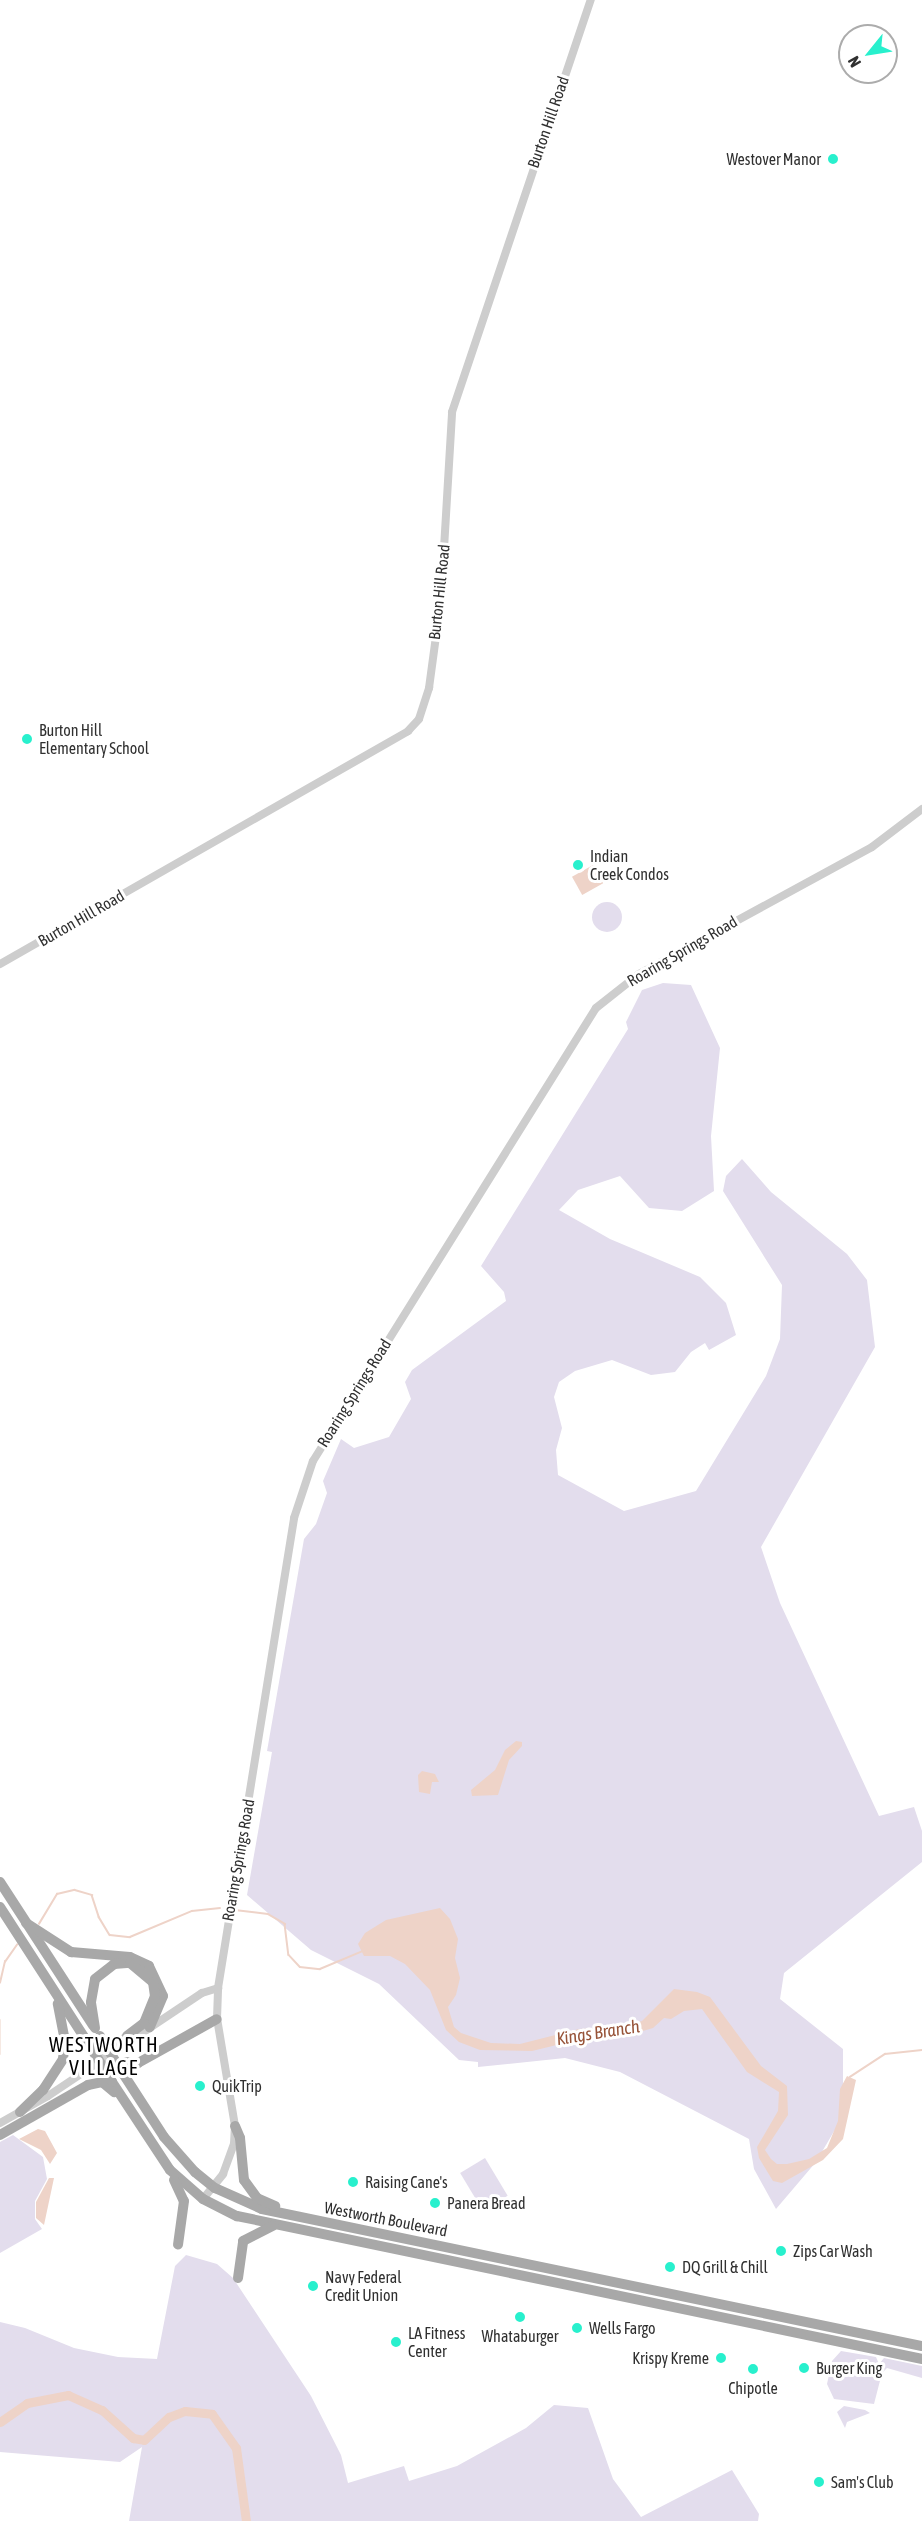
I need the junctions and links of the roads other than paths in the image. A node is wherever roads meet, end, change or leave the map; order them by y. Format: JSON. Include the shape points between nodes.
{"nodes":[{"id":1,"x":591,"y":0,"type":"edge"},
{"id":2,"x":922,"y":809,"type":"edge"},
{"id":3,"x":0,"y":964,"type":"edge"},
{"id":4,"x":0,"y":1882,"type":"edge"},
{"id":5,"x":4,"y":1899,"type":"edge"},
{"id":6,"x":0,"y":1907,"type":"edge"},
{"id":7,"x":26,"y":1923,"type":"junction"},
{"id":8,"x":51,"y":1987,"type":"junction"},
{"id":9,"x":218,"y":1988,"type":"junction"},
{"id":10,"x":217,"y":2019,"type":"junction"},
{"id":11,"x":150,"y":2027,"type":"junction"},
{"id":12,"x":97,"y":2032,"type":"junction"},
{"id":13,"x":128,"y":2036,"type":"joint"},
{"id":14,"x":124,"y":2067,"type":"junction"},
{"id":15,"x":130,"y":2111,"type":"junction"},
{"id":16,"x":20,"y":2112,"type":"junction"},
{"id":17,"x":0,"y":2123,"type":"edge"},
{"id":18,"x":235,"y":2126,"type":"junction"},
{"id":19,"x":0,"y":2135,"type":"edge"},
{"id":20,"x":164,"y":2137,"type":"junction"},
{"id":21,"x":152,"y":2145,"type":"junction"},
{"id":22,"x":162,"y":2159,"type":"junction"},
{"id":23,"x":215,"y":2188,"type":"junction"},
{"id":24,"x":203,"y":2199,"type":"junction"},
{"id":25,"x":314,"y":2220,"type":"junction"},
{"id":26,"x":274,"y":2226,"type":"junction"},
{"id":27,"x":178,"y":2245,"type":"dead end"},
{"id":28,"x":532,"y":2264,"type":"junction"},
{"id":29,"x":469,"y":2265,"type":"junction"},
{"id":30,"x":238,"y":2278,"type":"dead end"},
{"id":31,"x":547,"y":2281,"type":"junction"},
{"id":32,"x":635,"y":2286,"type":"junction"},
{"id":33,"x":922,"y":2346,"type":"edge"},
{"id":34,"x":922,"y":2359,"type":"edge"}],
"edges":[{"from":1,"to":3,"type":"street","name":"Burton Hill Road","via":[[452,412],[441,599],[429,688],[419,719],[408,731]]},
{"from":2,"to":9,"type":"street","name":"Roaring Springs Road","via":[[872,847],[639,974],[596,1008],[323,1444],[308,1471],[296,1510]]},
{"from":4,"to":5,"type":"main road"},
{"from":5,"to":7,"type":"main road"},
{"from":6,"to":8,"type":"main road","name":"Westworth Boulevard"},
{"from":7,"to":11,"type":"main road","via":[[71,1953],[130,1957],[149,1966],[163,1996]]},
{"from":7,"to":12,"type":"main road"},
{"from":8,"to":15,"type":"main road","name":"Westworth Boulevard","bridge":true},
{"from":8,"to":16,"type":"main road","via":[[64,2028],[63,2059],[43,2090]]},
{"from":9,"to":10,"type":"street","name":"Roaring Springs Road"},
{"from":9,"to":11,"type":"street","via":[[202,1993]]},
{"from":10,"to":14,"type":"main road"},
{"from":10,"to":18,"type":"street","name":"Roaring Springs Road"},
{"from":11,"to":16,"type":"street"},
{"from":12,"to":13,"type":"main road","via":[[91,2002],[95,1979],[114,1964],[130,1963],[153,1982],[155,1996],[144,2023]]},
{"from":12,"to":14,"type":"main road","name":"Westworth Boulevard","bridge":true},
{"from":13,"to":16,"type":"street"},
{"from":14,"to":20,"type":"main road","name":"Westworth Boulevard"},
{"from":15,"to":19,"type":"main road","via":[[107,2084],[95,2082]]},
{"from":15,"to":21,"type":"main road","name":"Westworth Boulevard"},
{"from":16,"to":17,"type":"street"},
{"from":18,"to":23,"type":"street","name":"Roaring Springs Road","via":[[228,2164]]},
{"from":18,"to":25,"type":"main road","via":[[240,2138],[240,2169],[251,2191],[266,2203]]},
{"from":20,"to":21,"type":"main road"},
{"from":20,"to":23,"type":"main road","name":"Westworth Boulevard"},
{"from":21,"to":22,"type":"main road","name":"Westworth Boulevard"},
{"from":22,"to":24,"type":"main road","name":"Westworth Boulevard"},
{"from":22,"to":27,"type":"main road","via":[[184,2201]]},
{"from":23,"to":24,"type":"street","name":"Roaring Springs Road"},
{"from":23,"to":25,"type":"main road","name":"Westworth Boulevard","via":[[262,2209]]},
{"from":24,"to":26,"type":"main road","name":"Westworth Boulevard","via":[[237,2216]]},
{"from":25,"to":28,"type":"main road","name":"Westworth Boulevard"},
{"from":26,"to":29,"type":"main road","name":"Westworth Boulevard"},
{"from":26,"to":30,"type":"main road","via":[[249,2234],[243,2241]]},
{"from":28,"to":29,"type":"main road","via":[[524,2272],[481,2263]]},
{"from":28,"to":32,"type":"main road","name":"Westworth Boulevard"},
{"from":29,"to":31,"type":"main road","name":"Westworth Boulevard"},
{"from":31,"to":32,"type":"main road","via":[[560,2277],[630,2291]]},
{"from":31,"to":34,"type":"main road","name":"Westworth Boulevard"},
{"from":32,"to":33,"type":"main road","name":"Westworth Boulevard"}]}
